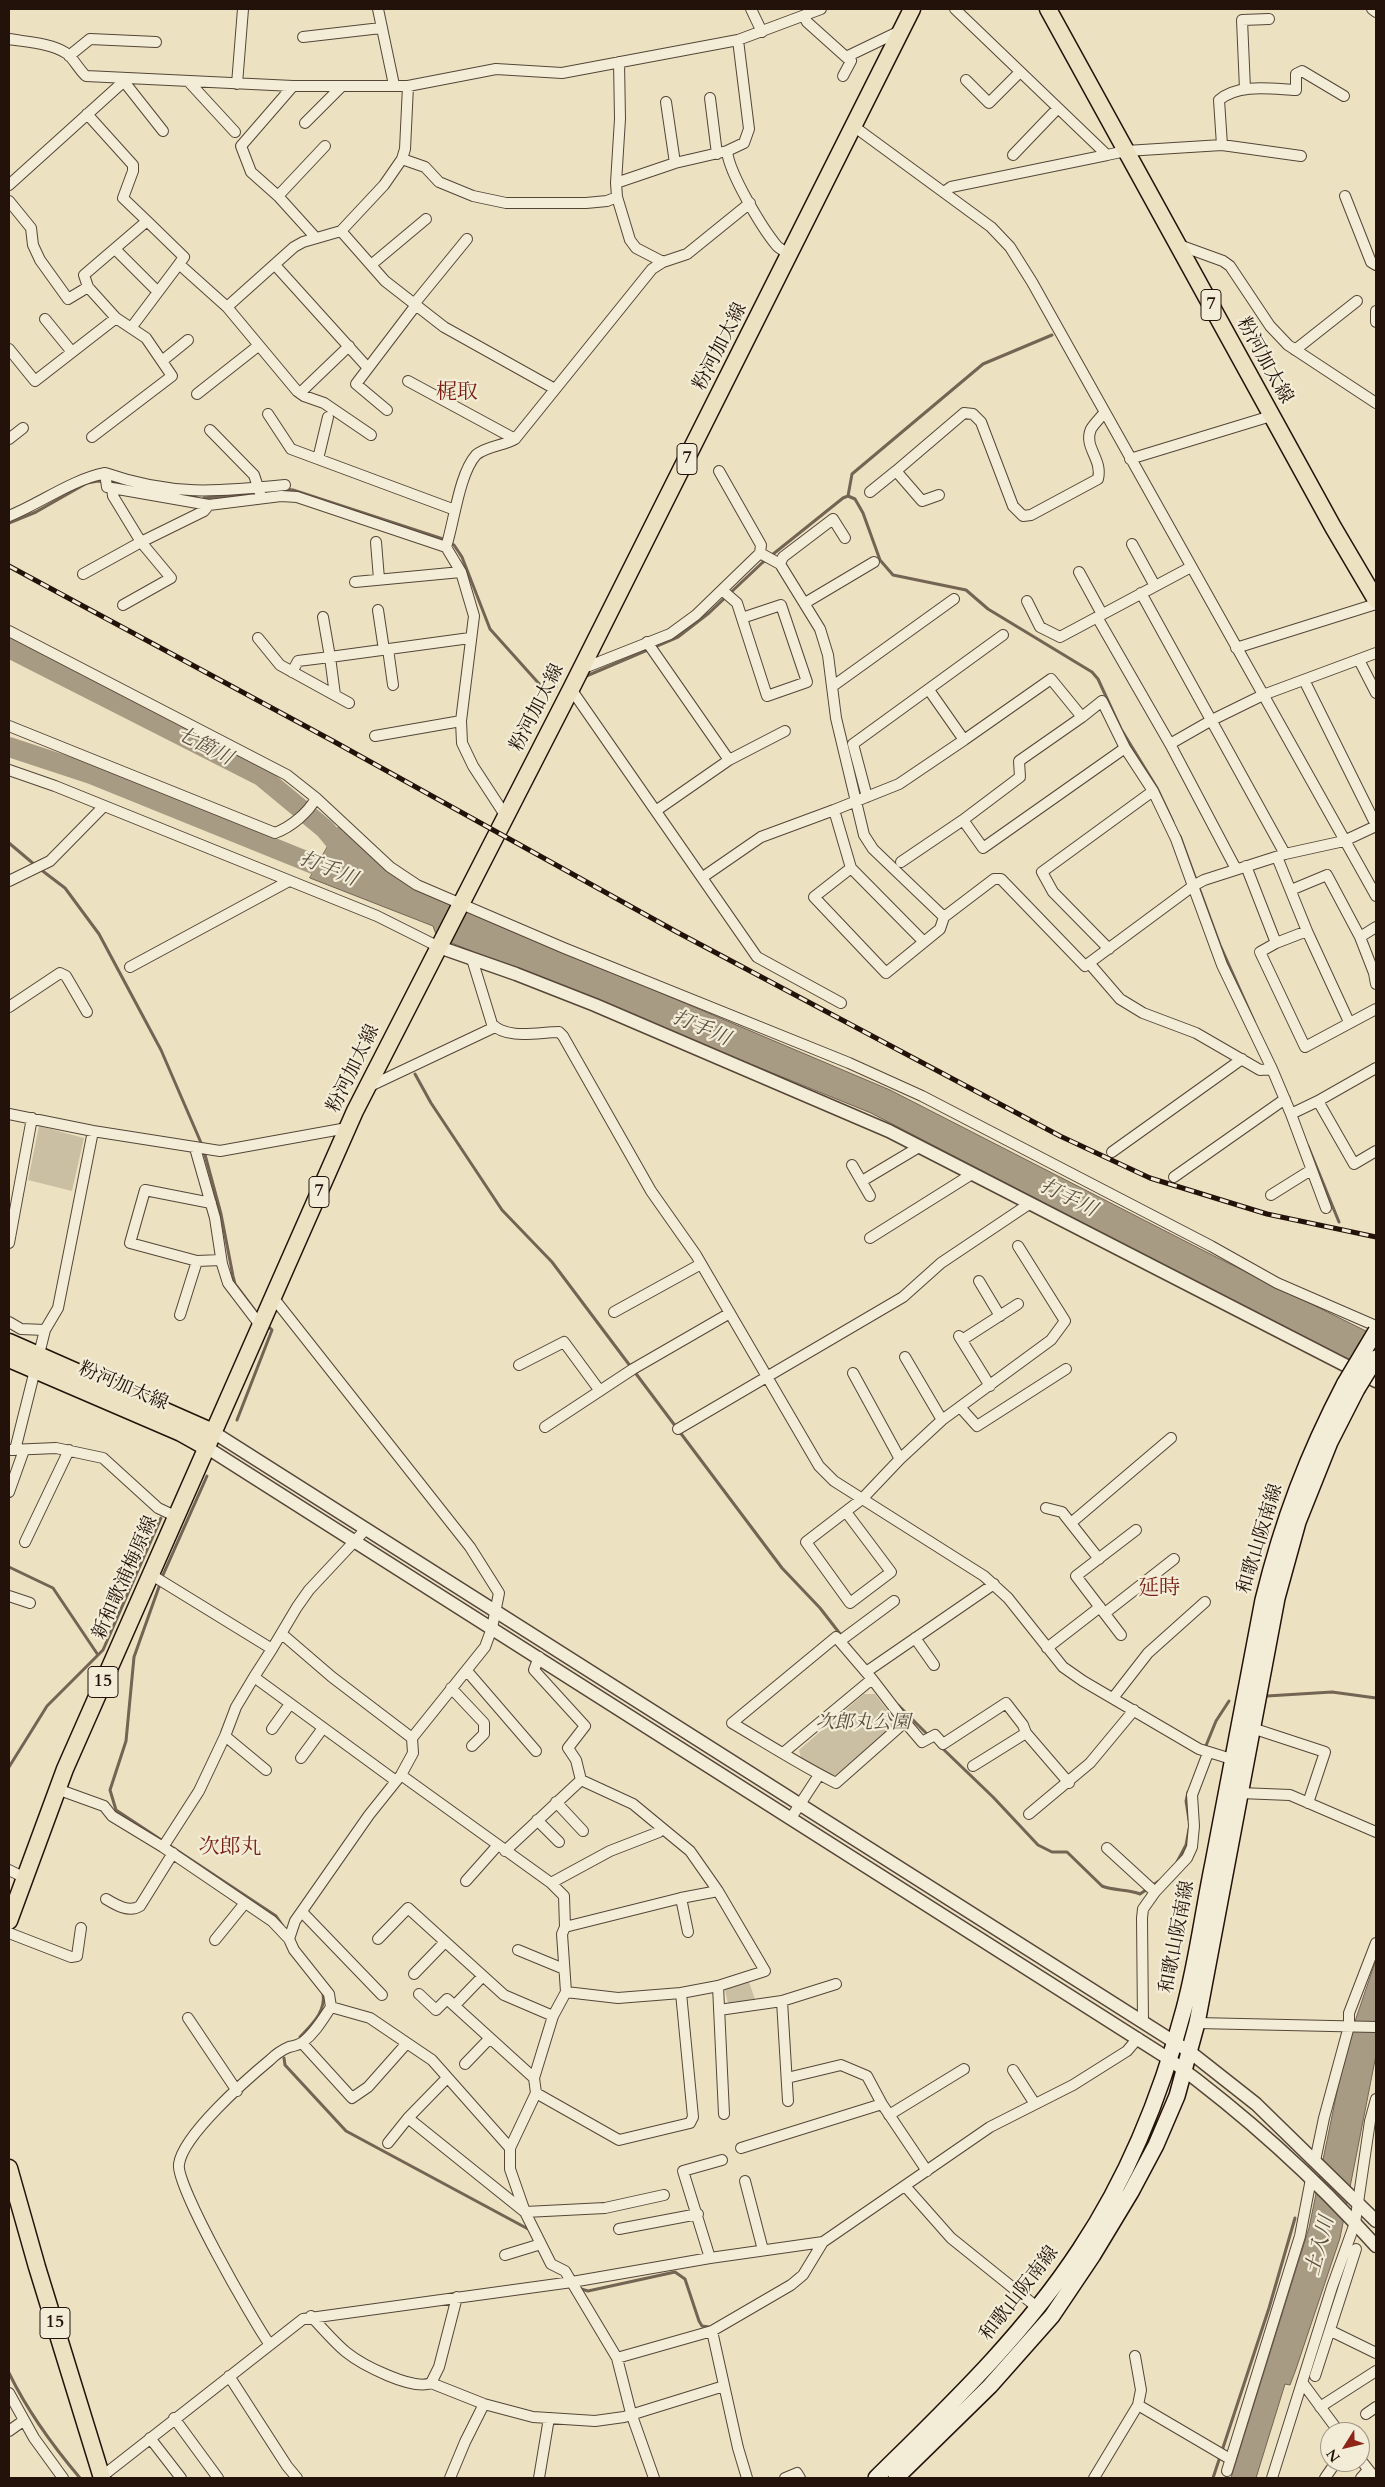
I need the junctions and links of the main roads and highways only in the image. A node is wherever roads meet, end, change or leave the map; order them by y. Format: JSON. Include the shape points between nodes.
{"nodes":[{"id":1,"x":912,"y":9,"type":"edge"},
{"id":2,"x":1048,"y":9,"type":"edge"},
{"id":3,"x":1371,"y":584,"type":"edge"},
{"id":4,"x":1376,"y":600,"type":"edge"},
{"id":5,"x":1376,"y":1331,"type":"edge"},
{"id":6,"x":9,"y":1342,"type":"edge"},
{"id":7,"x":1376,"y":1358,"type":"edge"},
{"id":8,"x":9,"y":1359,"type":"edge"},
{"id":9,"x":37,"y":1362,"type":"junction"},
{"id":10,"x":1351,"y":1386,"type":"junction"},
{"id":11,"x":209,"y":1439,"type":"junction"},
{"id":12,"x":1239,"y":1761,"type":"junction"},
{"id":13,"x":11,"y":1911,"type":"edge"},
{"id":14,"x":9,"y":2168,"type":"edge"},
{"id":15,"x":12,"y":2190,"type":"edge"},
{"id":16,"x":102,"y":2478,"type":"edge"},
{"id":17,"x":876,"y":2478,"type":"edge"},
{"id":18,"x":896,"y":2478,"type":"edge"}],
"edges":[{"from":1,"to":11,"type":"main road","name":"粉河加太線","number":"7","via":[[571,689],[365,1089]]},
{"from":2,"to":3,"type":"main road","name":"粉河加太線","number":"7","via":[[1271,416]]},
{"from":3,"to":4,"type":"main road","name":"粉河加太線","number":"7"},
{"from":5,"to":10,"type":"main road","name":"和歌山阪南線","bridge":true},
{"from":6,"to":9,"type":"main road","name":"粉河加太線"},
{"from":7,"to":10,"type":"main road","name":"和歌山阪南線","bridge":true},
{"from":8,"to":9,"type":"main road","name":"粉河加太線"},
{"from":9,"to":11,"type":"main road","name":"粉河加太線","via":[[181,1433]]},
{"from":10,"to":12,"type":"main road","name":"和歌山阪南線","via":[[1298,1522],[1277,1598],[1252,1728]]},
{"from":10,"to":12,"type":"main road","name":"和歌山阪南線","via":[[1316,1440],[1278,1542],[1263,1600]]},
{"from":11,"to":13,"type":"main road","name":"新和歌浦梅原線","number":"15","via":[[57,1789]]},
{"from":12,"to":17,"type":"main road","name":"和歌山阪南線","via":[[1185,2007],[1147,2119],[1117,2187],[1081,2249],[1038,2308],[979,2377]]},
{"from":12,"to":18,"type":"main road","name":"和歌山阪南線","via":[[1240,1793],[1197,2023],[1177,2096],[1156,2145],[1093,2256],[1052,2316],[990,2386]]},
{"from":14,"to":15,"type":"main road","number":"15"},
{"from":15,"to":16,"type":"main road","number":"15"}]}
